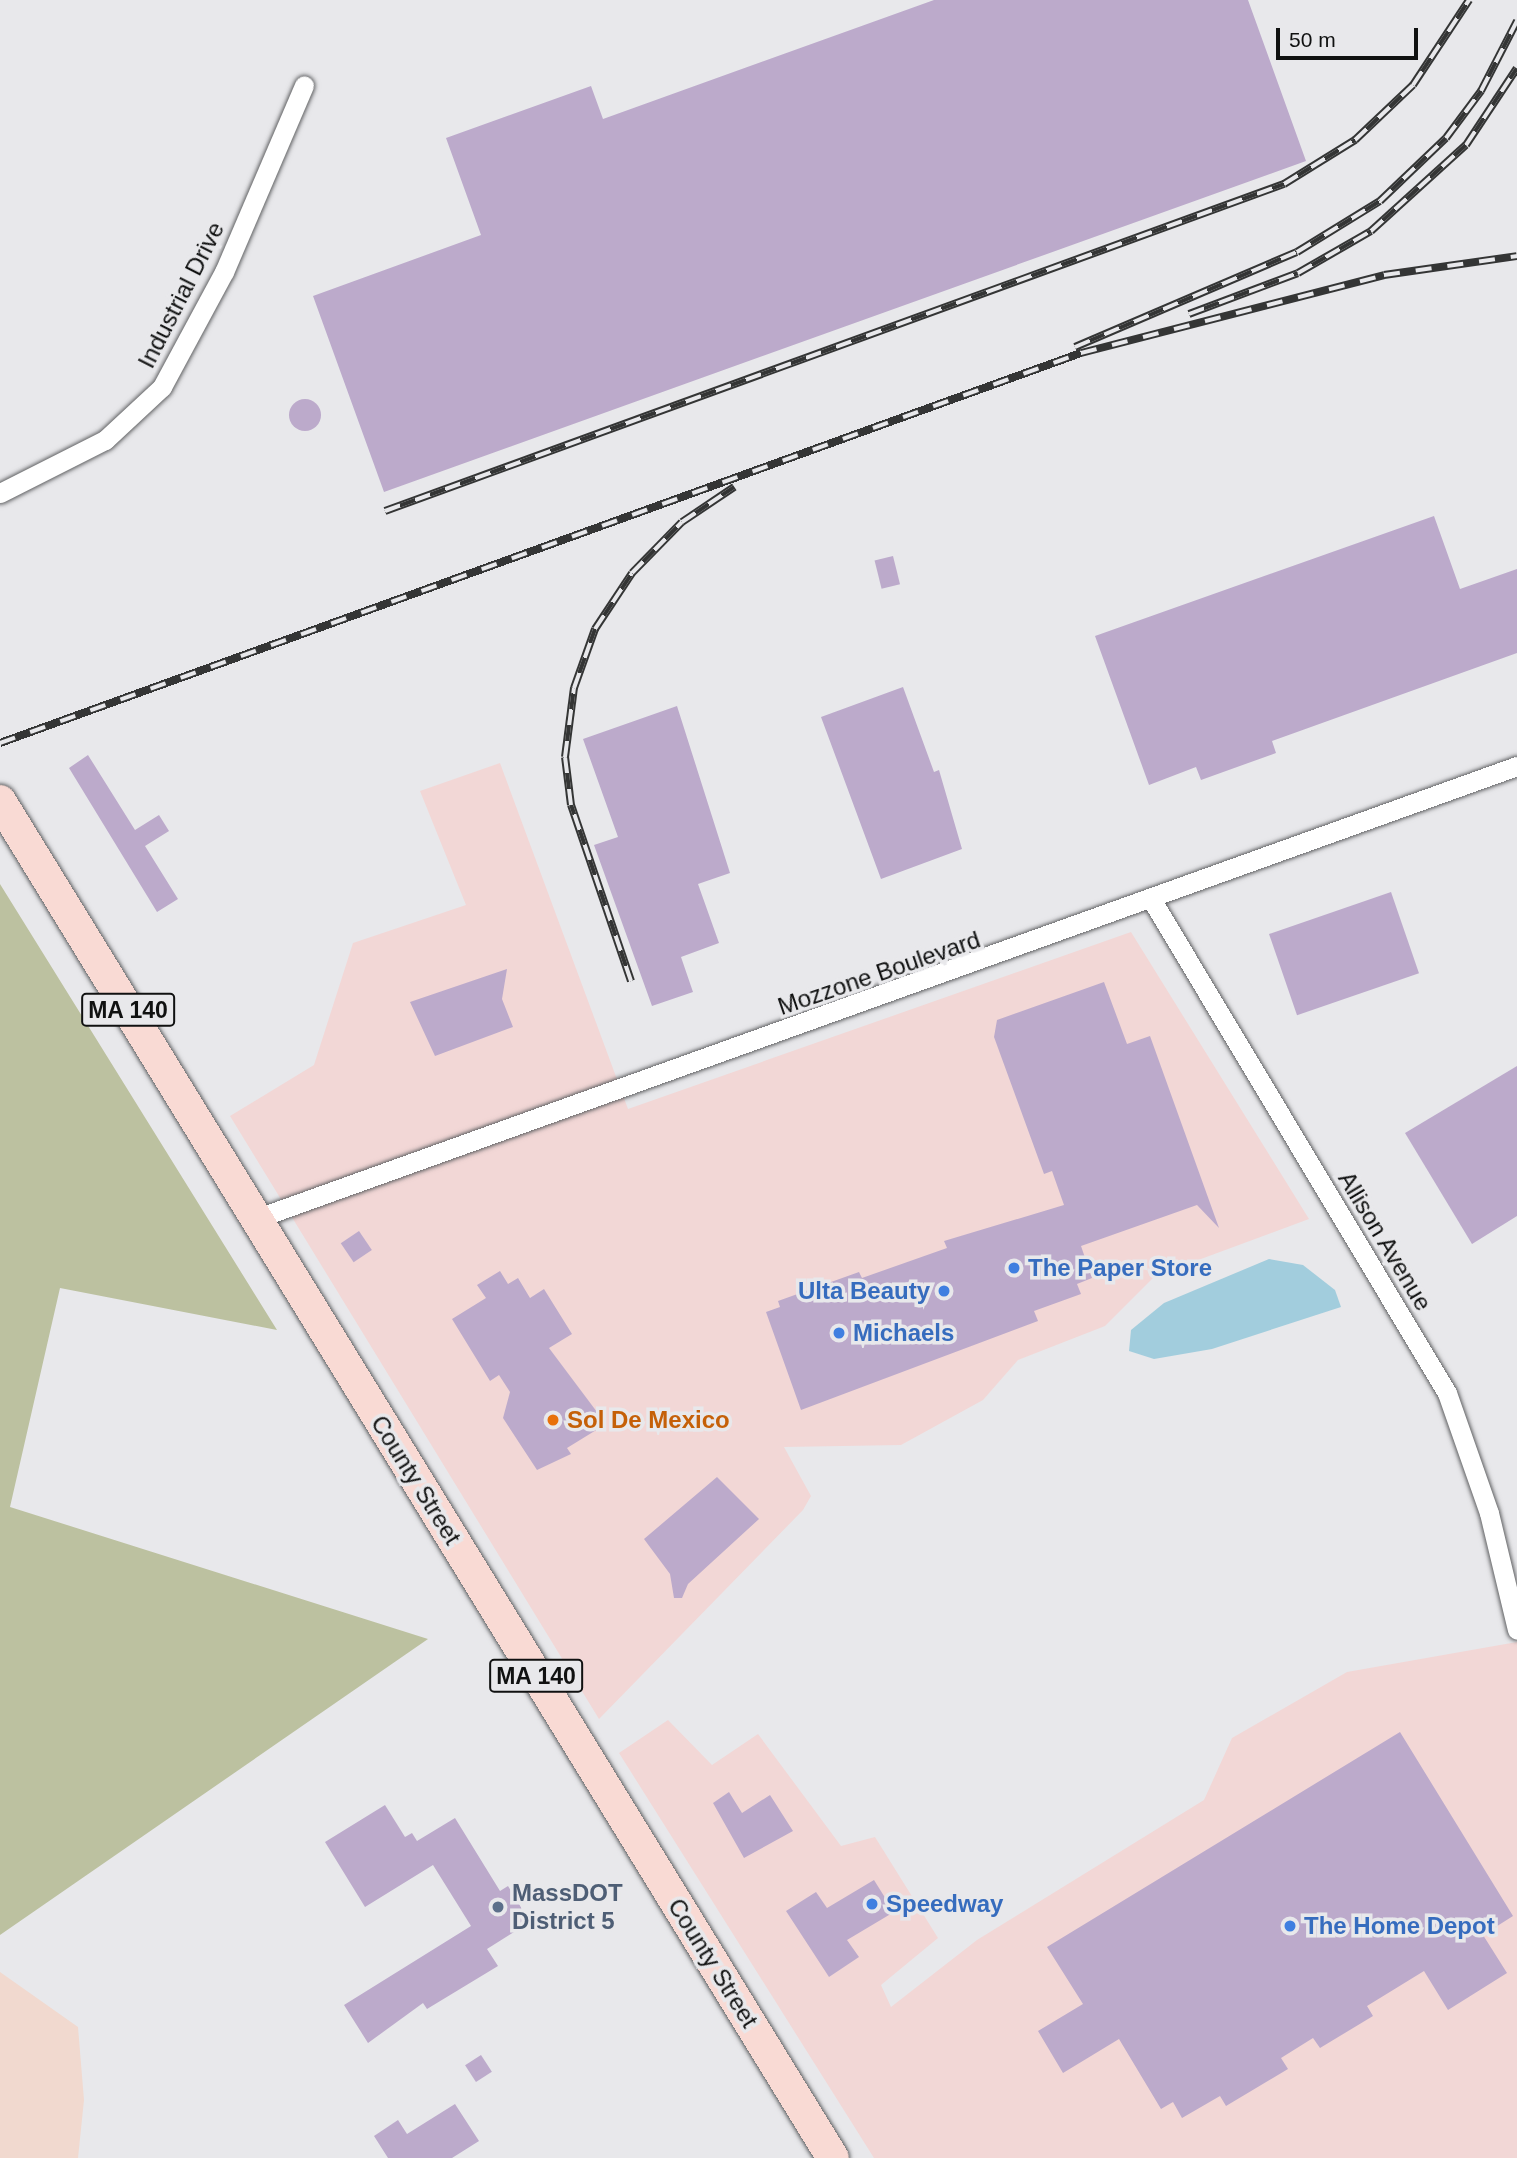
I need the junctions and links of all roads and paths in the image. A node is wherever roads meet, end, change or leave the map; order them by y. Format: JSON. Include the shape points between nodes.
{"nodes":[{"id":1,"x":304,"y":85,"type":"dead end"},
{"id":2,"x":0,"y":493,"type":"edge"},
{"id":3,"x":1517,"y":766,"type":"edge"},
{"id":4,"x":0,"y":801,"type":"edge"},
{"id":5,"x":1153,"y":901,"type":"junction"},
{"id":6,"x":255,"y":1219,"type":"junction"},
{"id":7,"x":1517,"y":1630,"type":"edge"},
{"id":8,"x":833,"y":2158,"type":"edge"}],
"edges":[{"from":1,"to":2,"type":"street","name":"Industrial Drive","via":[[224,272],[162,387],[105,440]]},
{"from":3,"to":5,"type":"street","name":"Mozzone Boulevard"},
{"from":4,"to":6,"type":"main road","name":"County Street","number":"MA 140"},
{"from":5,"to":6,"type":"street","name":"Mozzone Boulevard"},
{"from":5,"to":7,"type":"street","name":"Allison Avenue","via":[[1447,1393],[1489,1513]]},
{"from":6,"to":8,"type":"main road","name":"County Street","number":"MA 140"}]}
